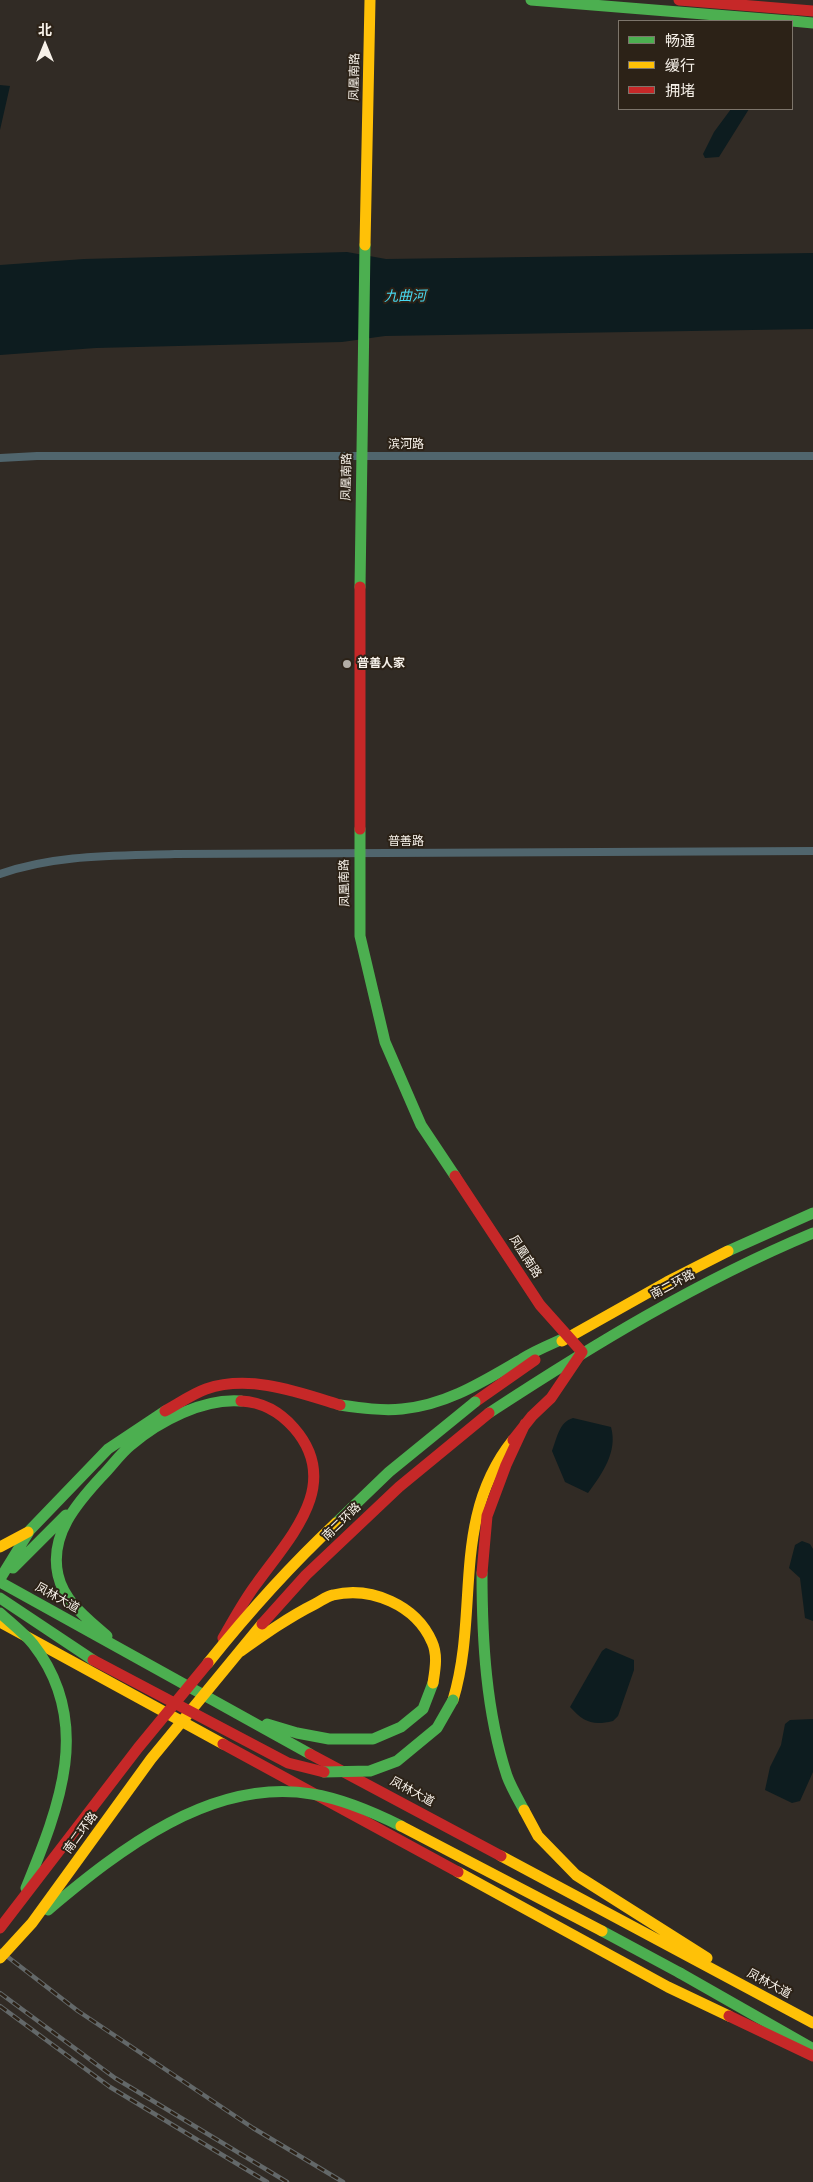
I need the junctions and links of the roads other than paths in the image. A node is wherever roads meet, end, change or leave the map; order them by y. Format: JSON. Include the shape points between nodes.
{"nodes":[{"id":1,"x":370,"y":0,"type":"edge"},
{"id":2,"x":531,"y":0,"type":"edge"},
{"id":3,"x":679,"y":0,"type":"edge"},
{"id":4,"x":813,"y":11,"type":"edge"},
{"id":5,"x":779,"y":20,"type":"edge"},
{"id":6,"x":793,"y":21,"type":"edge"},
{"id":7,"x":813,"y":23,"type":"edge"},
{"id":8,"x":362,"y":456,"type":"junction"},
{"id":9,"x":813,"y":456,"type":"edge"},
{"id":10,"x":0,"y":458,"type":"edge"},
{"id":11,"x":813,"y":851,"type":"edge"},
{"id":12,"x":359,"y":853,"type":"junction"},
{"id":13,"x":0,"y":874,"type":"edge"},
{"id":14,"x":813,"y":1212,"type":"edge"},
{"id":15,"x":813,"y":1233,"type":"edge"},
{"id":16,"x":567,"y":1337,"type":"junction"},
{"id":17,"x":582,"y":1352,"type":"junction"},
{"id":18,"x":525,"y":1424,"type":"junction"},
{"id":19,"x":78,"y":1502,"type":"junction"},
{"id":20,"x":30,"y":1530,"type":"junction"},
{"id":21,"x":0,"y":1547,"type":"edge"},
{"id":22,"x":0,"y":1580,"type":"edge"},
{"id":23,"x":0,"y":1598,"type":"edge"},
{"id":24,"x":0,"y":1613,"type":"edge"},
{"id":25,"x":0,"y":1622,"type":"edge"},
{"id":26,"x":123,"y":1651,"type":"junction"},
{"id":27,"x":215,"y":1651,"type":"junction"},
{"id":28,"x":235,"y":1655,"type":"junction"},
{"id":29,"x":240,"y":1716,"type":"junction"},
{"id":30,"x":19,"y":1905,"type":"junction"},
{"id":31,"x":32,"y":1923,"type":"junction"},
{"id":32,"x":0,"y":1928,"type":"edge"},
{"id":33,"x":0,"y":1958,"type":"edge"},
{"id":34,"x":813,"y":2019,"type":"edge"},
{"id":35,"x":813,"y":2023,"type":"edge"},
{"id":36,"x":813,"y":2048,"type":"edge"},
{"id":37,"x":813,"y":2056,"type":"edge"}],
"edges":[{"from":1,"to":8,"type":"main road","name":"凤凰南路"},
{"from":2,"to":5,"type":"main road"},
{"from":3,"to":4,"type":"main road"},
{"from":6,"to":7,"type":"main road"},
{"from":8,"to":9,"type":"street","name":"滨河路"},
{"from":8,"to":10,"type":"street","name":"滨河路"},
{"from":8,"to":12,"type":"main road","name":"凤凰南路"},
{"from":11,"to":12,"type":"street","name":"普善路"},
{"from":12,"to":13,"type":"street","name":"普善路","via":[[86,857]]},
{"from":12,"to":16,"type":"main road","name":"凤凰南路","via":[[360,936],[385,1042],[421,1125],[540,1305]]},
{"from":14,"to":16,"type":"main road","name":"南二环路","via":[[725,1252]]},
{"from":15,"to":17,"type":"main road","name":"南二环路","via":[[684,1294]]},
{"from":16,"to":17,"type":"main road","name":"凤凰南路"},
{"from":16,"to":20,"type":"main road","via":[[448,1399],[403,1409],[341,1405],[247,1382],[206,1389],[163,1412],[108,1449]]},
{"from":16,"to":27,"type":"main road","name":"南二环路","bridge":true,"via":[[475,1402],[389,1472],[301,1556]]},
{"from":17,"to":18,"type":"main road","via":[[551,1398]]},
{"from":17,"to":28,"type":"main road","name":"南二环路","bridge":true,"via":[[489,1413],[399,1487],[306,1576]]},
{"from":18,"to":23,"type":"main road","bridge":true,"via":[[498,1459],[476,1514],[468,1572],[465,1648],[453,1700],[437,1728],[397,1761],[370,1770],[329,1773],[288,1763],[93,1660]]},
{"from":18,"to":34,"type":"main road","via":[[487,1516],[482,1571],[491,1713],[507,1777],[538,1836],[576,1875],[627,1909]]},
{"from":19,"to":22,"type":"main road"},
{"from":19,"to":26,"type":"main road","via":[[64,1523],[56,1554],[58,1576],[71,1604]]},
{"from":19,"to":27,"type":"main road","via":[[132,1444],[174,1416],[218,1402],[250,1401],[274,1411],[294,1427],[308,1447],[314,1474],[310,1502],[296,1530],[254,1586]]},
{"from":20,"to":21,"type":"main road"},
{"from":20,"to":22,"type":"main road"},
{"from":22,"to":26,"type":"main road","name":"凤林大道"},
{"from":24,"to":30,"type":"main road","bridge":true,"via":[[21,1629],[40,1653],[56,1678],[66,1707],[68,1747],[63,1784],[41,1852]]},
{"from":25,"to":37,"type":"main road","via":[[668,1987]]},
{"from":26,"to":29,"type":"main road","name":"凤林大道"},
{"from":27,"to":30,"type":"main road","name":"南二环路","bridge":true},
{"from":28,"to":29,"type":"main road","bridge":true,"via":[[295,1614],[332,1595],[367,1593],[402,1606],[421,1623],[433,1643],[436,1665],[432,1687],[422,1709],[401,1727],[373,1739],[329,1739],[305,1735]]},
{"from":28,"to":31,"type":"main road","name":"南二环路","bridge":true,"via":[[152,1759]]},
{"from":29,"to":35,"type":"main road","name":"凤林大道"},
{"from":30,"to":32,"type":"main road","name":"南二环路","bridge":true},
{"from":31,"to":33,"type":"main road","name":"南二环路","bridge":true},
{"from":31,"to":36,"type":"main road","bridge":true,"via":[[86,1877],[171,1820],[228,1800],[269,1794],[312,1794],[371,1812],[453,1852]]}]}
